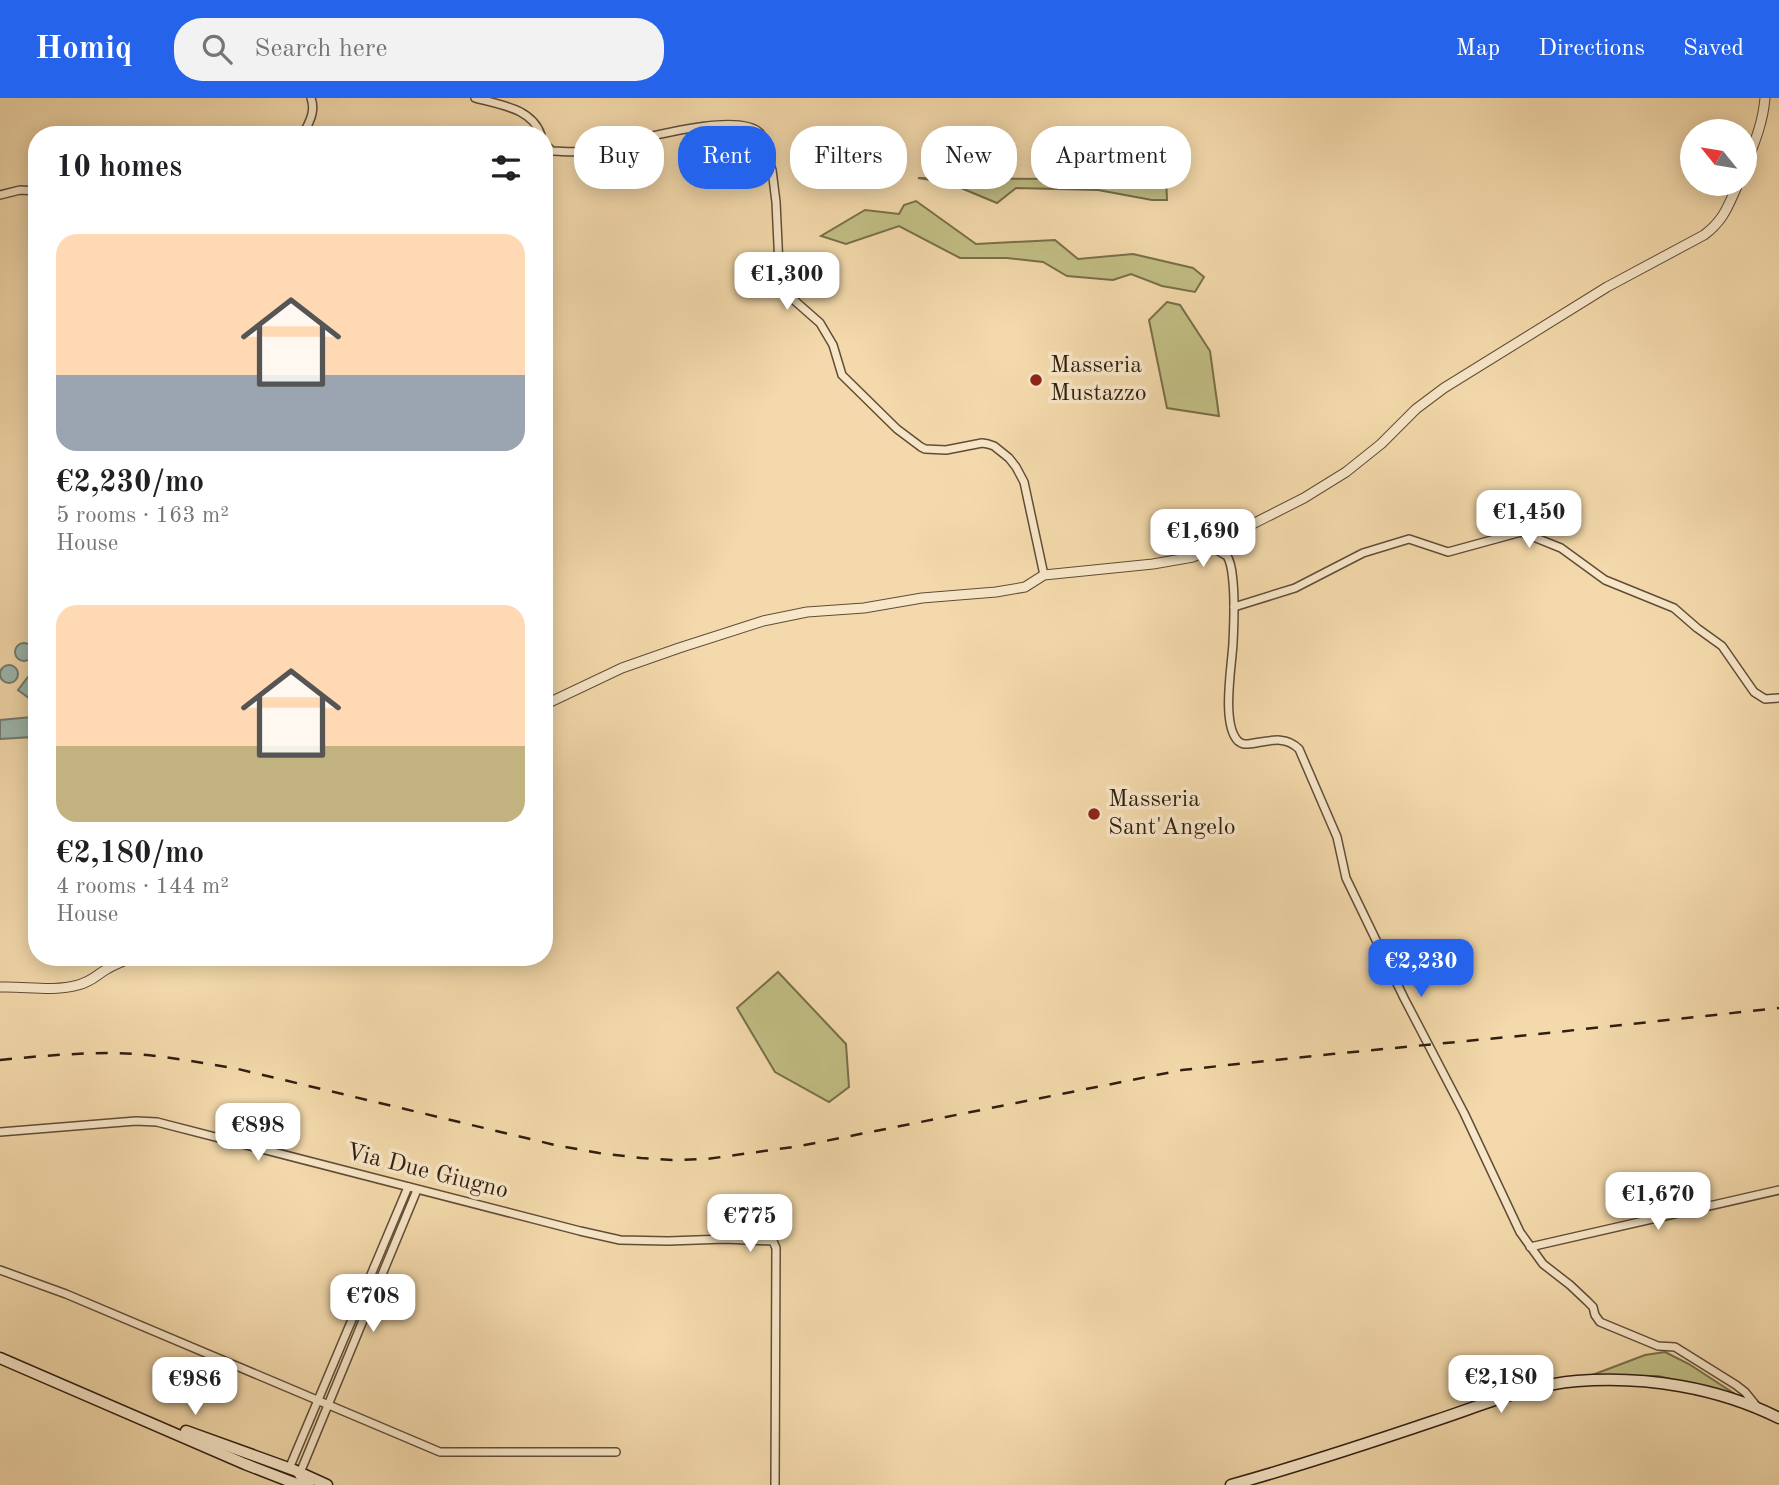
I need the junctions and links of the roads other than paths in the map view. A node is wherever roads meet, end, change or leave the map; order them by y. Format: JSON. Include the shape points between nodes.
{"nodes":[{"id":1,"x":311,"y":98,"type":"edge"},
{"id":2,"x":475,"y":98,"type":"edge"},
{"id":3,"x":1765,"y":98,"type":"edge"},
{"id":4,"x":307,"y":126,"type":"edge"},
{"id":5,"x":536,"y":126,"type":"edge"},
{"id":6,"x":1757,"y":136,"type":"edge"},
{"id":7,"x":553,"y":150,"type":"edge"},
{"id":8,"x":28,"y":190,"type":"edge"},
{"id":9,"x":0,"y":195,"type":"edge"},
{"id":10,"x":1733,"y":196,"type":"edge"},
{"id":11,"x":1213,"y":548,"type":"junction"},
{"id":12,"x":1044,"y":575,"type":"junction"},
{"id":13,"x":1234,"y":607,"type":"junction"},
{"id":14,"x":1779,"y":698,"type":"edge"},
{"id":15,"x":553,"y":701,"type":"edge"},
{"id":16,"x":114,"y":966,"type":"edge"},
{"id":17,"x":0,"y":987,"type":"edge"},
{"id":18,"x":0,"y":1132,"type":"edge"},
{"id":19,"x":408,"y":1187,"type":"junction"},
{"id":20,"x":417,"y":1189,"type":"junction"},
{"id":21,"x":1779,"y":1190,"type":"edge"},
{"id":22,"x":1530,"y":1247,"type":"junction"},
{"id":23,"x":0,"y":1270,"type":"edge"},
{"id":24,"x":0,"y":1358,"type":"edge"},
{"id":25,"x":318,"y":1400,"type":"junction"},
{"id":26,"x":108,"y":1403,"type":"junction"},
{"id":27,"x":329,"y":1405,"type":"junction"},
{"id":28,"x":1759,"y":1409,"type":"junction"},
{"id":29,"x":1779,"y":1418,"type":"edge"},
{"id":30,"x":616,"y":1451,"type":"dead end"},
{"id":31,"x":229,"y":1457,"type":"junction"},
{"id":32,"x":296,"y":1467,"type":"junction"},
{"id":33,"x":299,"y":1485,"type":"edge"},
{"id":34,"x":310,"y":1485,"type":"edge"},
{"id":35,"x":329,"y":1485,"type":"edge"},
{"id":36,"x":775,"y":1485,"type":"edge"},
{"id":37,"x":1231,"y":1485,"type":"edge"}],
"edges":[{"from":1,"to":4,"type":"street","via":[[313,114]]},
{"from":2,"to":5,"type":"street","via":[[524,113]]},
{"from":3,"to":6,"type":"street"},
{"from":7,"to":12,"type":"street","via":[[582,152],[711,125],[744,125],[757,130],[772,170],[779,266],[787,289],[820,323],[833,345],[842,375],[897,429],[925,449],[982,443],[1009,458],[1024,482]]},
{"from":8,"to":9,"type":"street"},
{"from":10,"to":11,"type":"street","via":[[1717,225],[1704,235],[1607,287],[1444,388],[1346,472]]},
{"from":11,"to":12,"type":"street","via":[[1193,557],[1153,564]]},
{"from":11,"to":13,"type":"street","via":[[1230,561]]},
{"from":12,"to":15,"type":"street","via":[[1025,587],[996,592],[763,621],[622,667]]},
{"from":13,"to":14,"type":"street","via":[[1295,588],[1363,553],[1409,539],[1448,552],[1521,532],[1561,548],[1605,580],[1674,608],[1721,646],[1754,692],[1765,699]]},
{"from":13,"to":22,"type":"street","via":[[1228,698],[1234,736],[1248,744],[1282,739],[1299,749],[1337,837],[1346,878]]},
{"from":16,"to":17,"type":"street","via":[[77,986]]},
{"from":18,"to":19,"type":"street","name":"Via Due Giugno","via":[[156,1122]]},
{"from":19,"to":20,"type":"street","name":"Via Due Giugno"},
{"from":19,"to":25,"type":"street"},
{"from":20,"to":27,"type":"street"},
{"from":20,"to":36,"type":"street","name":"Via Due Giugno","via":[[620,1240],[773,1241]]},
{"from":21,"to":22,"type":"street"},
{"from":22,"to":28,"type":"street","via":[[1543,1265],[1593,1307],[1600,1322],[1658,1346],[1675,1346],[1745,1392]]},
{"from":23,"to":25,"type":"street"},
{"from":24,"to":26,"type":"main road"},
{"from":25,"to":27,"type":"street"},
{"from":25,"to":32,"type":"street"},
{"from":26,"to":31,"type":"main road"},
{"from":26,"to":32,"type":"main road"},
{"from":27,"to":30,"type":"street","via":[[440,1452]]},
{"from":27,"to":32,"type":"street"},
{"from":28,"to":29,"type":"main road"},
{"from":28,"to":37,"type":"main road","via":[[1698,1389],[1648,1382],[1576,1381],[1499,1399]]},
{"from":31,"to":32,"type":"street","via":[[276,1470]]},
{"from":31,"to":33,"type":"main road"},
{"from":32,"to":34,"type":"street","via":[[296,1474]]},
{"from":32,"to":35,"type":"main road"}]}
